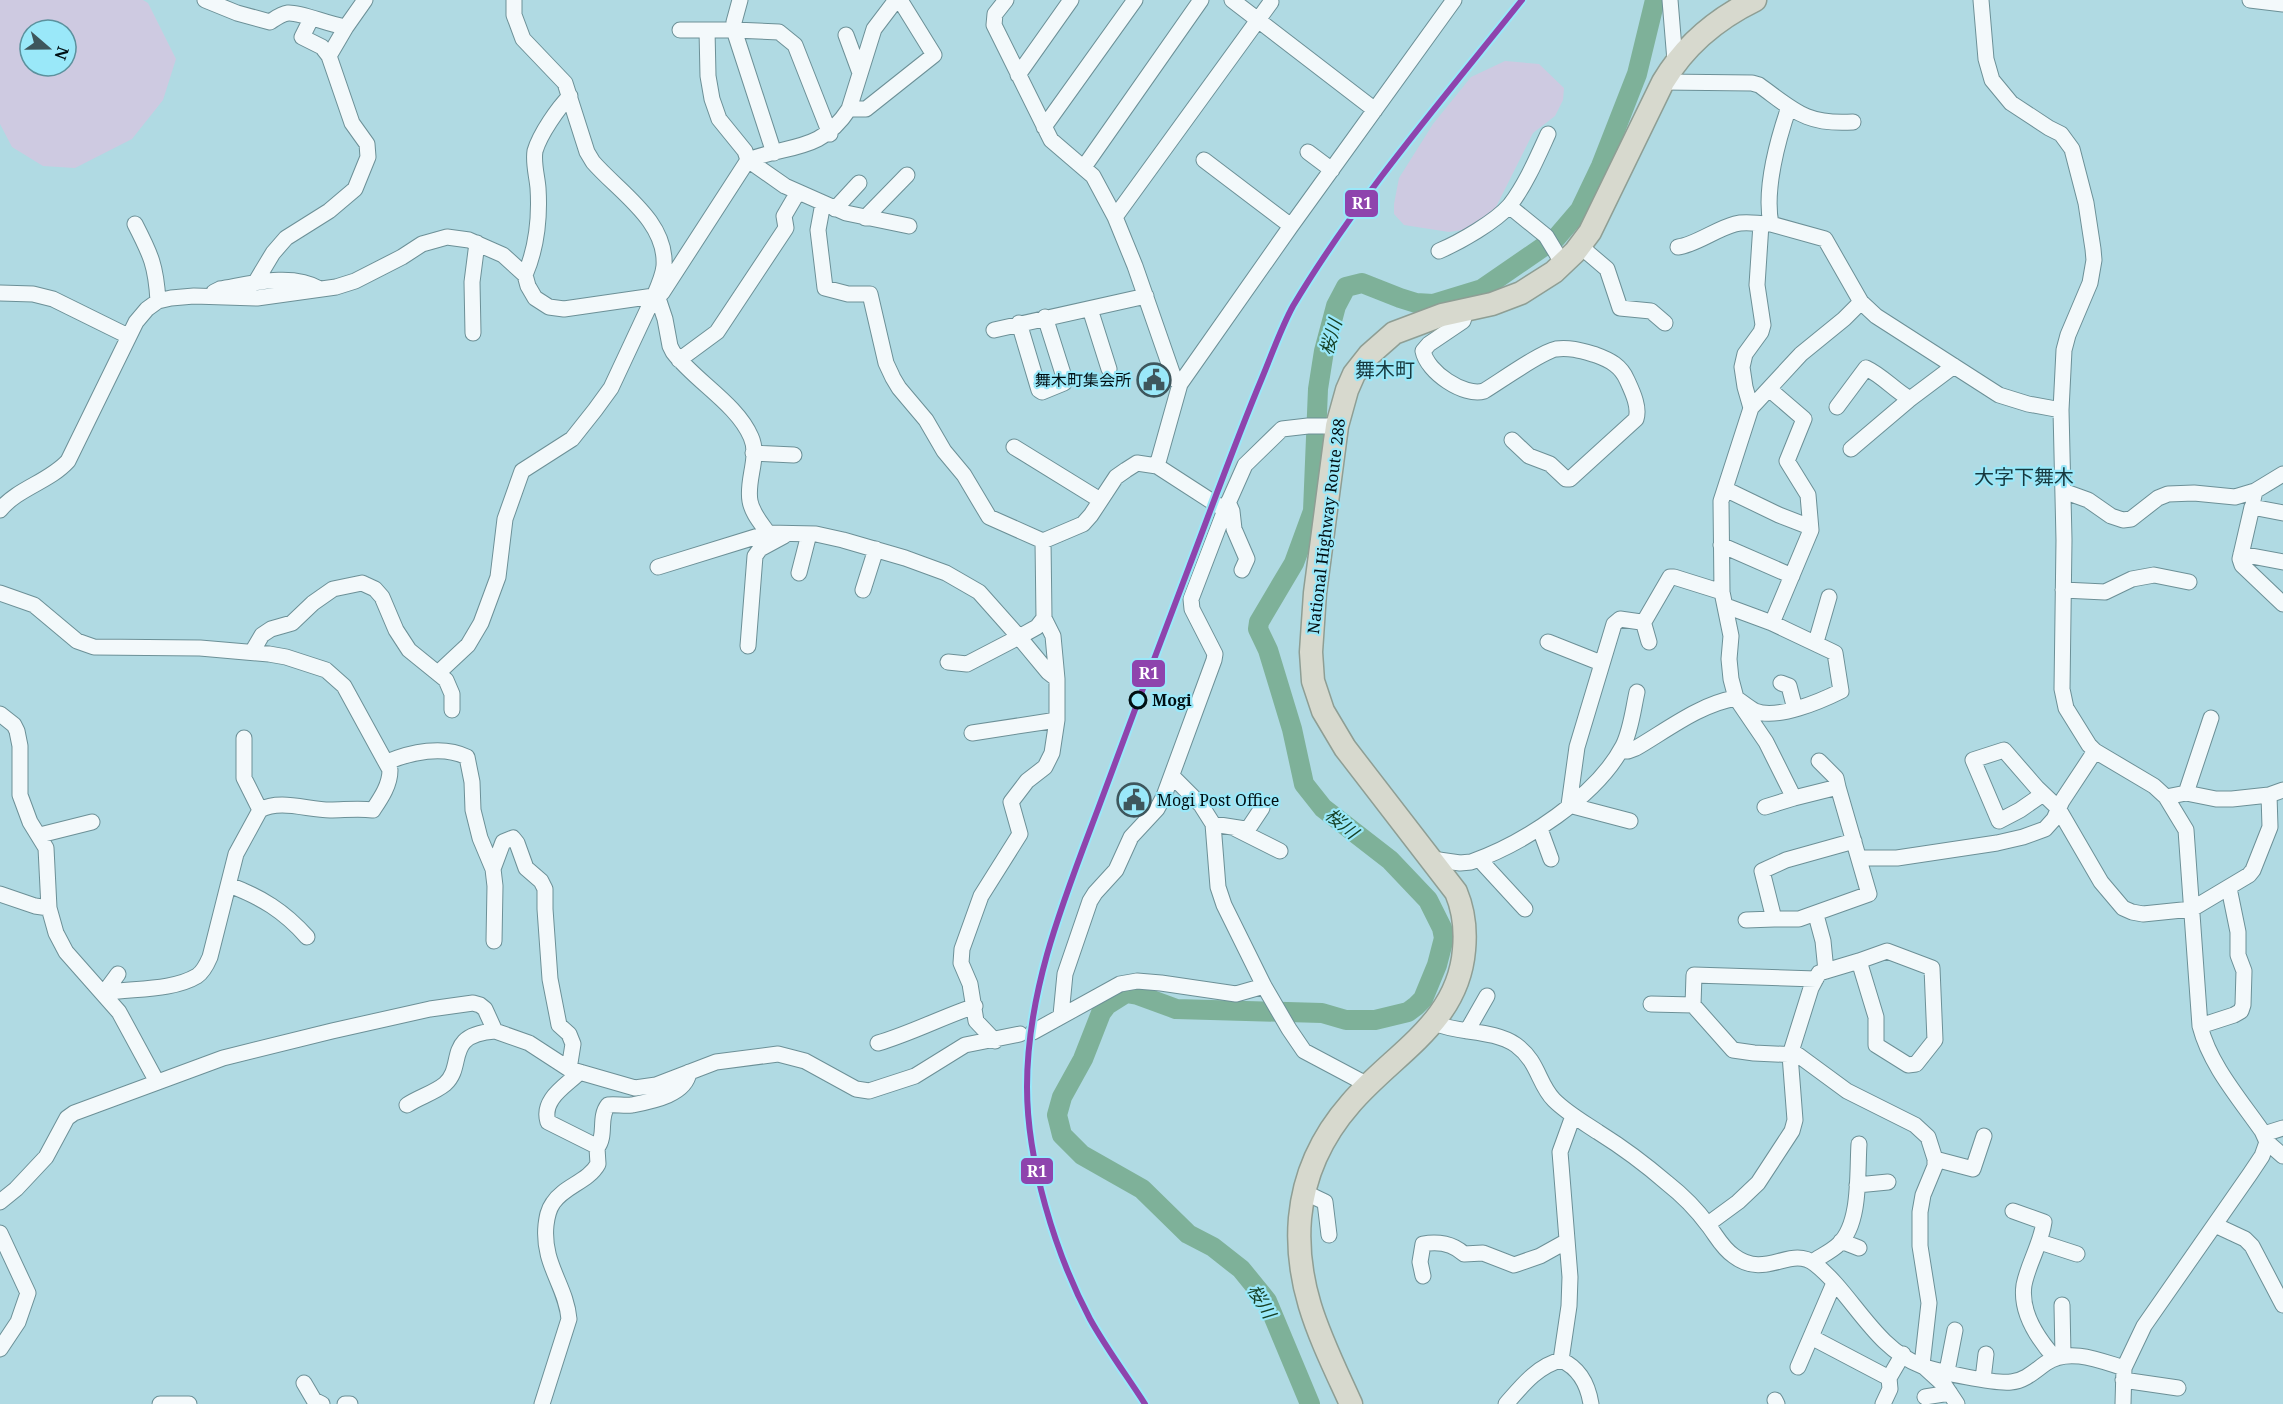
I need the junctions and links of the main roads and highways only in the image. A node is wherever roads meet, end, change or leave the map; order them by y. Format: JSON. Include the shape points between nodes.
{"nodes":[{"id":1,"x":1755,"y":0,"type":"edge"},
{"id":2,"x":1351,"y":1404,"type":"edge"}],
"edges":[{"from":1,"to":2,"type":"highway","name":"National Highway Route 288","via":[[1707,29],[1676,61],[1580,246],[1559,257],[1521,293],[1400,329],[1354,374],[1331,425],[1315,593],[1313,681],[1323,711],[1345,748],[1456,892],[1465,939],[1456,986],[1446,1007],[1351,1103],[1329,1131],[1311,1167],[1304,1192],[1300,1229],[1303,1283],[1312,1317]]}]}
